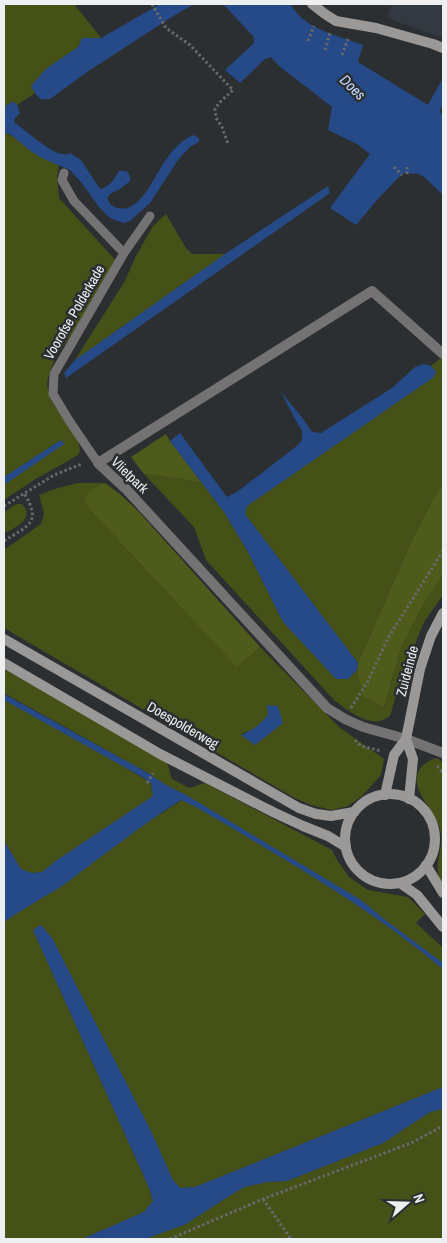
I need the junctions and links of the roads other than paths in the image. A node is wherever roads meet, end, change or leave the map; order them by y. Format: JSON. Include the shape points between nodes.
{"nodes":[{"id":1,"x":312,"y":4,"type":"edge"},
{"id":2,"x":443,"y":48,"type":"edge"},
{"id":3,"x":64,"y":173,"type":"dead end"},
{"id":4,"x":150,"y":216,"type":"dead end"},
{"id":5,"x":124,"y":253,"type":"junction"},
{"id":6,"x":443,"y":354,"type":"edge"},
{"id":7,"x":98,"y":463,"type":"junction"},
{"id":8,"x":443,"y":613,"type":"edge"},
{"id":9,"x":4,"y":639,"type":"edge"},
{"id":10,"x":4,"y":663,"type":"edge"},
{"id":11,"x":406,"y":739,"type":"junction"},
{"id":12,"x":443,"y":753,"type":"edge"},
{"id":13,"x":385,"y":795,"type":"junction"},
{"id":14,"x":410,"y":799,"type":"junction"},
{"id":15,"x":354,"y":812,"type":"junction"},
{"id":16,"x":346,"y":847,"type":"junction"},
{"id":17,"x":426,"y":865,"type":"junction"},
{"id":18,"x":400,"y":883,"type":"junction"},
{"id":19,"x":443,"y":893,"type":"edge"},
{"id":20,"x":443,"y":927,"type":"edge"}],
"edges":[{"from":1,"to":2,"type":"main road","via":[[336,20]]},
{"from":3,"to":5,"type":"lane","via":[[62,180],[74,201]]},
{"from":4,"to":5,"type":"lane","name":"Voorofse Polderkade"},
{"from":5,"to":7,"type":"lane","name":"Voorofse Polderkade","via":[[54,374],[53,394]]},
{"from":6,"to":7,"type":"street","name":"Vlietpark","via":[[372,291]]},
{"from":7,"to":11,"type":"street","name":"Vlietpark","via":[[127,490],[327,708],[363,727]]},
{"from":8,"to":11,"type":"main road","name":"Zuideinde","via":[[420,668]]},
{"from":9,"to":15,"type":"main road","name":"Doespolderweg","via":[[299,808],[331,816]]},
{"from":10,"to":16,"type":"main road","via":[[160,754]]},
{"from":11,"to":12,"type":"street","name":"Vlietpark"},
{"from":11,"to":13,"type":"main road","name":"Zuideinde","via":[[394,754]]},
{"from":11,"to":14,"type":"main road","name":"Zuideinde","via":[[412,759]]},
{"from":13,"to":14,"type":"main road"},
{"from":13,"to":15,"type":"main road","via":[[368,800]]},
{"from":14,"to":17,"type":"main road","via":[[425,811],[433,828],[434,848]]},
{"from":15,"to":16,"type":"main road","via":[[346,829]]},
{"from":16,"to":18,"type":"main road","via":[[351,861],[365,876],[386,884]]},
{"from":17,"to":18,"type":"main road","via":[[415,876]]},
{"from":17,"to":19,"type":"main road"},
{"from":18,"to":20,"type":"main road","via":[[417,895]]}]}
